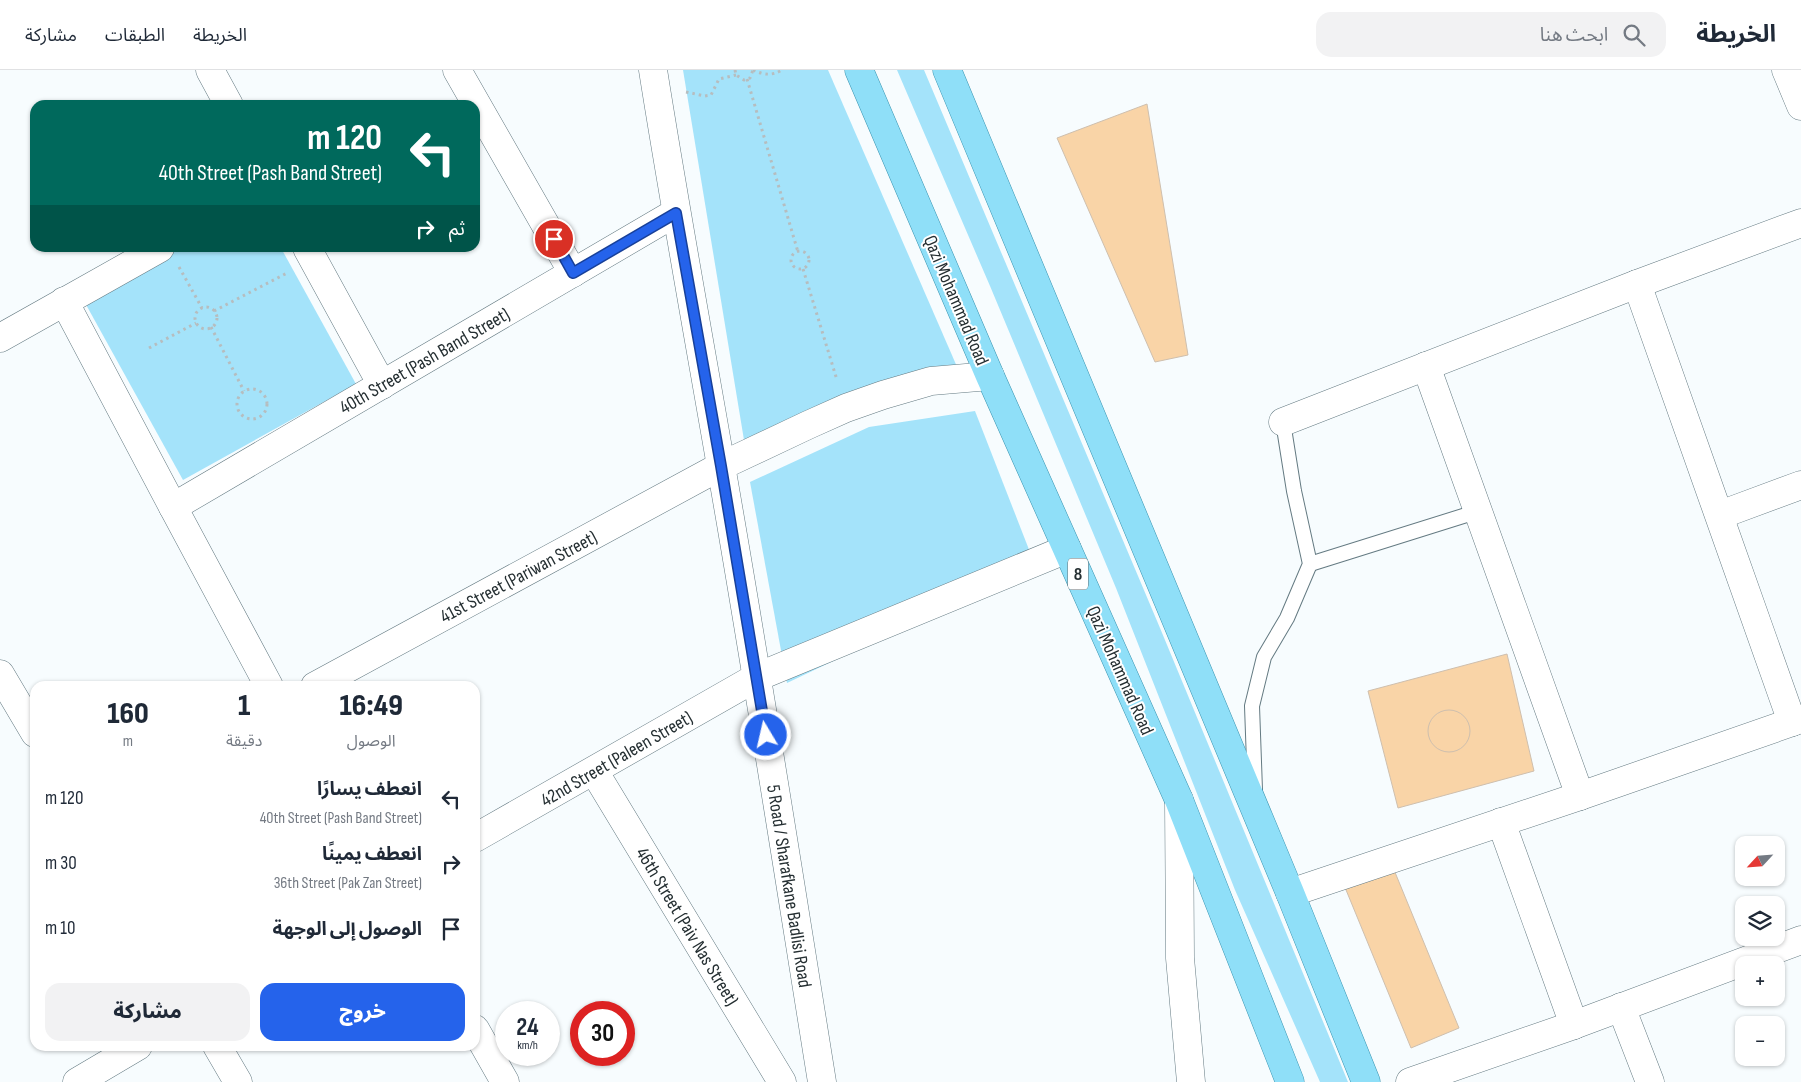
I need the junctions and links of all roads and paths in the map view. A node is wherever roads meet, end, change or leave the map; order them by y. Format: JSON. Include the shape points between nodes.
{"nodes":[{"id":1,"x":210,"y":70,"type":"edge"},
{"id":2,"x":457,"y":70,"type":"edge"},
{"id":3,"x":735,"y":70,"type":"edge"},
{"id":4,"x":753,"y":70,"type":"edge"},
{"id":5,"x":782,"y":70,"type":"edge"},
{"id":6,"x":859,"y":70,"type":"edge"},
{"id":7,"x":947,"y":70,"type":"edge"},
{"id":8,"x":1786,"y":70,"type":"edge"},
{"id":9,"x":736,"y":75,"type":"junction"},
{"id":10,"x":747,"y":79,"type":"junction"},
{"id":11,"x":655,"y":82,"type":"edge"},
{"id":12,"x":226,"y":100,"type":"edge"},
{"id":13,"x":474,"y":100,"type":"edge"},
{"id":14,"x":1801,"y":106,"type":"edge"},
{"id":15,"x":480,"y":110,"type":"edge"},
{"id":16,"x":676,"y":213,"type":"junction"},
{"id":17,"x":1801,"y":223,"type":"edge"},
{"id":18,"x":309,"y":252,"type":"edge"},
{"id":19,"x":798,"y":252,"type":"junction"},
{"id":20,"x":169,"y":256,"type":"edge"},
{"id":21,"x":803,"y":269,"type":"junction"},
{"id":22,"x":287,"y":272,"type":"dead end"},
{"id":23,"x":573,"y":273,"type":"junction"},
{"id":24,"x":1637,"y":284,"type":"junction"},
{"id":25,"x":64,"y":301,"type":"junction"},
{"id":26,"x":202,"y":308,"type":"junction"},
{"id":27,"x":214,"y":311,"type":"junction"},
{"id":28,"x":196,"y":323,"type":"junction"},
{"id":29,"x":211,"y":327,"type":"junction"},
{"id":30,"x":0,"y":338,"type":"edge"},
{"id":31,"x":149,"y":348,"type":"dead end"},
{"id":32,"x":1426,"y":366,"type":"junction"},
{"id":33,"x":990,"y":376,"type":"junction"},
{"id":34,"x":382,"y":385,"type":"junction"},
{"id":35,"x":244,"y":391,"type":"junction"},
{"id":36,"x":846,"y":408,"type":"junction"},
{"id":37,"x":1283,"y":422,"type":"joint"},
{"id":38,"x":721,"y":466,"type":"junction"},
{"id":39,"x":1801,"y":485,"type":"edge"},
{"id":40,"x":172,"y":508,"type":"junction"},
{"id":41,"x":1479,"y":511,"type":"junction"},
{"id":42,"x":1720,"y":515,"type":"junction"},
{"id":43,"x":1067,"y":549,"type":"junction"},
{"id":44,"x":1310,"y":564,"type":"junction"},
{"id":45,"x":0,"y":674,"type":"edge"},
{"id":46,"x":757,"y":677,"type":"junction"},
{"id":47,"x":266,"y":681,"type":"edge"},
{"id":48,"x":324,"y":681,"type":"edge"},
{"id":49,"x":1796,"y":721,"type":"edge"},
{"id":50,"x":30,"y":725,"type":"edge"},
{"id":51,"x":594,"y":771,"type":"junction"},
{"id":52,"x":1580,"y":796,"type":"junction"},
{"id":53,"x":1179,"y":800,"type":"junction"},
{"id":54,"x":1256,"y":813,"type":"junction"},
{"id":55,"x":1501,"y":822,"type":"junction"},
{"id":56,"x":480,"y":835,"type":"edge"},
{"id":57,"x":1290,"y":893,"type":"junction"},
{"id":58,"x":1801,"y":940,"type":"edge"},
{"id":59,"x":1621,"y":1007,"type":"junction"},
{"id":60,"x":1574,"y":1024,"type":"junction"},
{"id":61,"x":480,"y":1038,"type":"edge"},
{"id":62,"x":130,"y":1051,"type":"edge"},
{"id":63,"x":220,"y":1051,"type":"edge"},
{"id":64,"x":77,"y":1082,"type":"edge"},
{"id":65,"x":238,"y":1082,"type":"edge"},
{"id":66,"x":505,"y":1082,"type":"edge"},
{"id":67,"x":782,"y":1082,"type":"edge"},
{"id":68,"x":822,"y":1082,"type":"edge"},
{"id":69,"x":1191,"y":1082,"type":"edge"},
{"id":70,"x":1290,"y":1082,"type":"edge"},
{"id":71,"x":1366,"y":1082,"type":"edge"},
{"id":72,"x":1410,"y":1082,"type":"edge"},
{"id":73,"x":1650,"y":1082,"type":"edge"}],
"edges":[{"from":1,"to":12,"type":"street"},
{"from":2,"to":13,"type":"street"},
{"from":3,"to":9,"type":"path"},
{"from":4,"to":5,"type":"path","via":[[762,74]]},
{"from":4,"to":10,"type":"path"},
{"from":6,"to":33,"type":"main road","name":"Qazi Mohammad Road","number":"8"},
{"from":7,"to":54,"type":"main road"},
{"from":8,"to":14,"type":"street"},
{"from":9,"to":10,"type":"path"},
{"from":9,"to":11,"type":"path","via":[[719,79],[711,95],[705,96]]},
{"from":10,"to":19,"type":"path"},
{"from":11,"to":16,"type":"street","name":"5 Road / Sharafkane Badlisi Road"},
{"from":15,"to":23,"type":"street"},
{"from":16,"to":23,"type":"street","name":"40th Street (Pash Band Street)"},
{"from":16,"to":38,"type":"street","name":"5 Road / Sharafkane Badlisi Road"},
{"from":17,"to":24,"type":"street"},
{"from":18,"to":34,"type":"street"},
{"from":19,"to":21,"type":"path","via":[[805,252],[808,257],[808,266]]},
{"from":19,"to":21,"type":"path","via":[[792,256],[791,262],[797,269]]},
{"from":20,"to":25,"type":"street"},
{"from":20,"to":26,"type":"path"},
{"from":21,"to":36,"type":"path"},
{"from":22,"to":27,"type":"path"},
{"from":23,"to":34,"type":"street","name":"40th Street (Pash Band Street)"},
{"from":24,"to":32,"type":"street"},
{"from":24,"to":42,"type":"street"},
{"from":25,"to":30,"type":"street"},
{"from":25,"to":40,"type":"street"},
{"from":26,"to":27,"type":"path"},
{"from":26,"to":28,"type":"path","via":[[195,316]]},
{"from":27,"to":29,"type":"path","via":[[216,322]]},
{"from":28,"to":29,"type":"path","via":[[201,328]]},
{"from":28,"to":31,"type":"path"},
{"from":29,"to":35,"type":"path"},
{"from":32,"to":37,"type":"street"},
{"from":32,"to":41,"type":"street"},
{"from":33,"to":36,"type":"street","name":"41st Street (Pariwan Street)","via":[[931,381]]},
{"from":33,"to":43,"type":"main road","name":"Qazi Mohammad Road","number":"8"},
{"from":34,"to":40,"type":"street","name":"40th Street (Pash Band Street)"},
{"from":35,"to":35,"type":"path","via":[[237,400],[241,414],[249,419],[263,414],[264,395],[256,390]]},
{"from":36,"to":38,"type":"street","name":"41st Street (Pariwan Street)"},
{"from":37,"to":44,"type":"lane"},
{"from":38,"to":46,"type":"street","name":"5 Road / Sharafkane Badlisi Road"},
{"from":38,"to":48,"type":"street","name":"41st Street (Pariwan Street)"},
{"from":39,"to":42,"type":"street"},
{"from":40,"to":47,"type":"street"},
{"from":41,"to":44,"type":"lane"},
{"from":41,"to":52,"type":"street"},
{"from":42,"to":49,"type":"street"},
{"from":43,"to":46,"type":"street","name":"42nd Street (Paleen Street)"},
{"from":43,"to":53,"type":"main road","name":"Qazi Mohammad Road","number":"8"},
{"from":44,"to":54,"type":"lane","via":[[1287,618],[1264,657],[1252,706]]},
{"from":45,"to":50,"type":"street"},
{"from":46,"to":51,"type":"street","name":"42nd Street (Paleen Street)"},
{"from":46,"to":68,"type":"street","name":"5 Road / Sharafkane Badlisi Road"},
{"from":49,"to":52,"type":"street"},
{"from":51,"to":56,"type":"street","name":"42nd Street (Paleen Street)"},
{"from":51,"to":67,"type":"street","name":"46th Street (Paiv Nas Street)"},
{"from":52,"to":55,"type":"street"},
{"from":53,"to":69,"type":"street","via":[[1180,958]]},
{"from":53,"to":70,"type":"main road","name":"Qazi Mohammad Road","number":"8"},
{"from":54,"to":57,"type":"main road"},
{"from":55,"to":57,"type":"street"},
{"from":55,"to":60,"type":"street"},
{"from":57,"to":71,"type":"main road"},
{"from":58,"to":59,"type":"street"},
{"from":59,"to":60,"type":"street"},
{"from":59,"to":73,"type":"street"},
{"from":60,"to":72,"type":"street"},
{"from":61,"to":66,"type":"street"},
{"from":62,"to":64,"type":"street"},
{"from":63,"to":65,"type":"street"}]}
